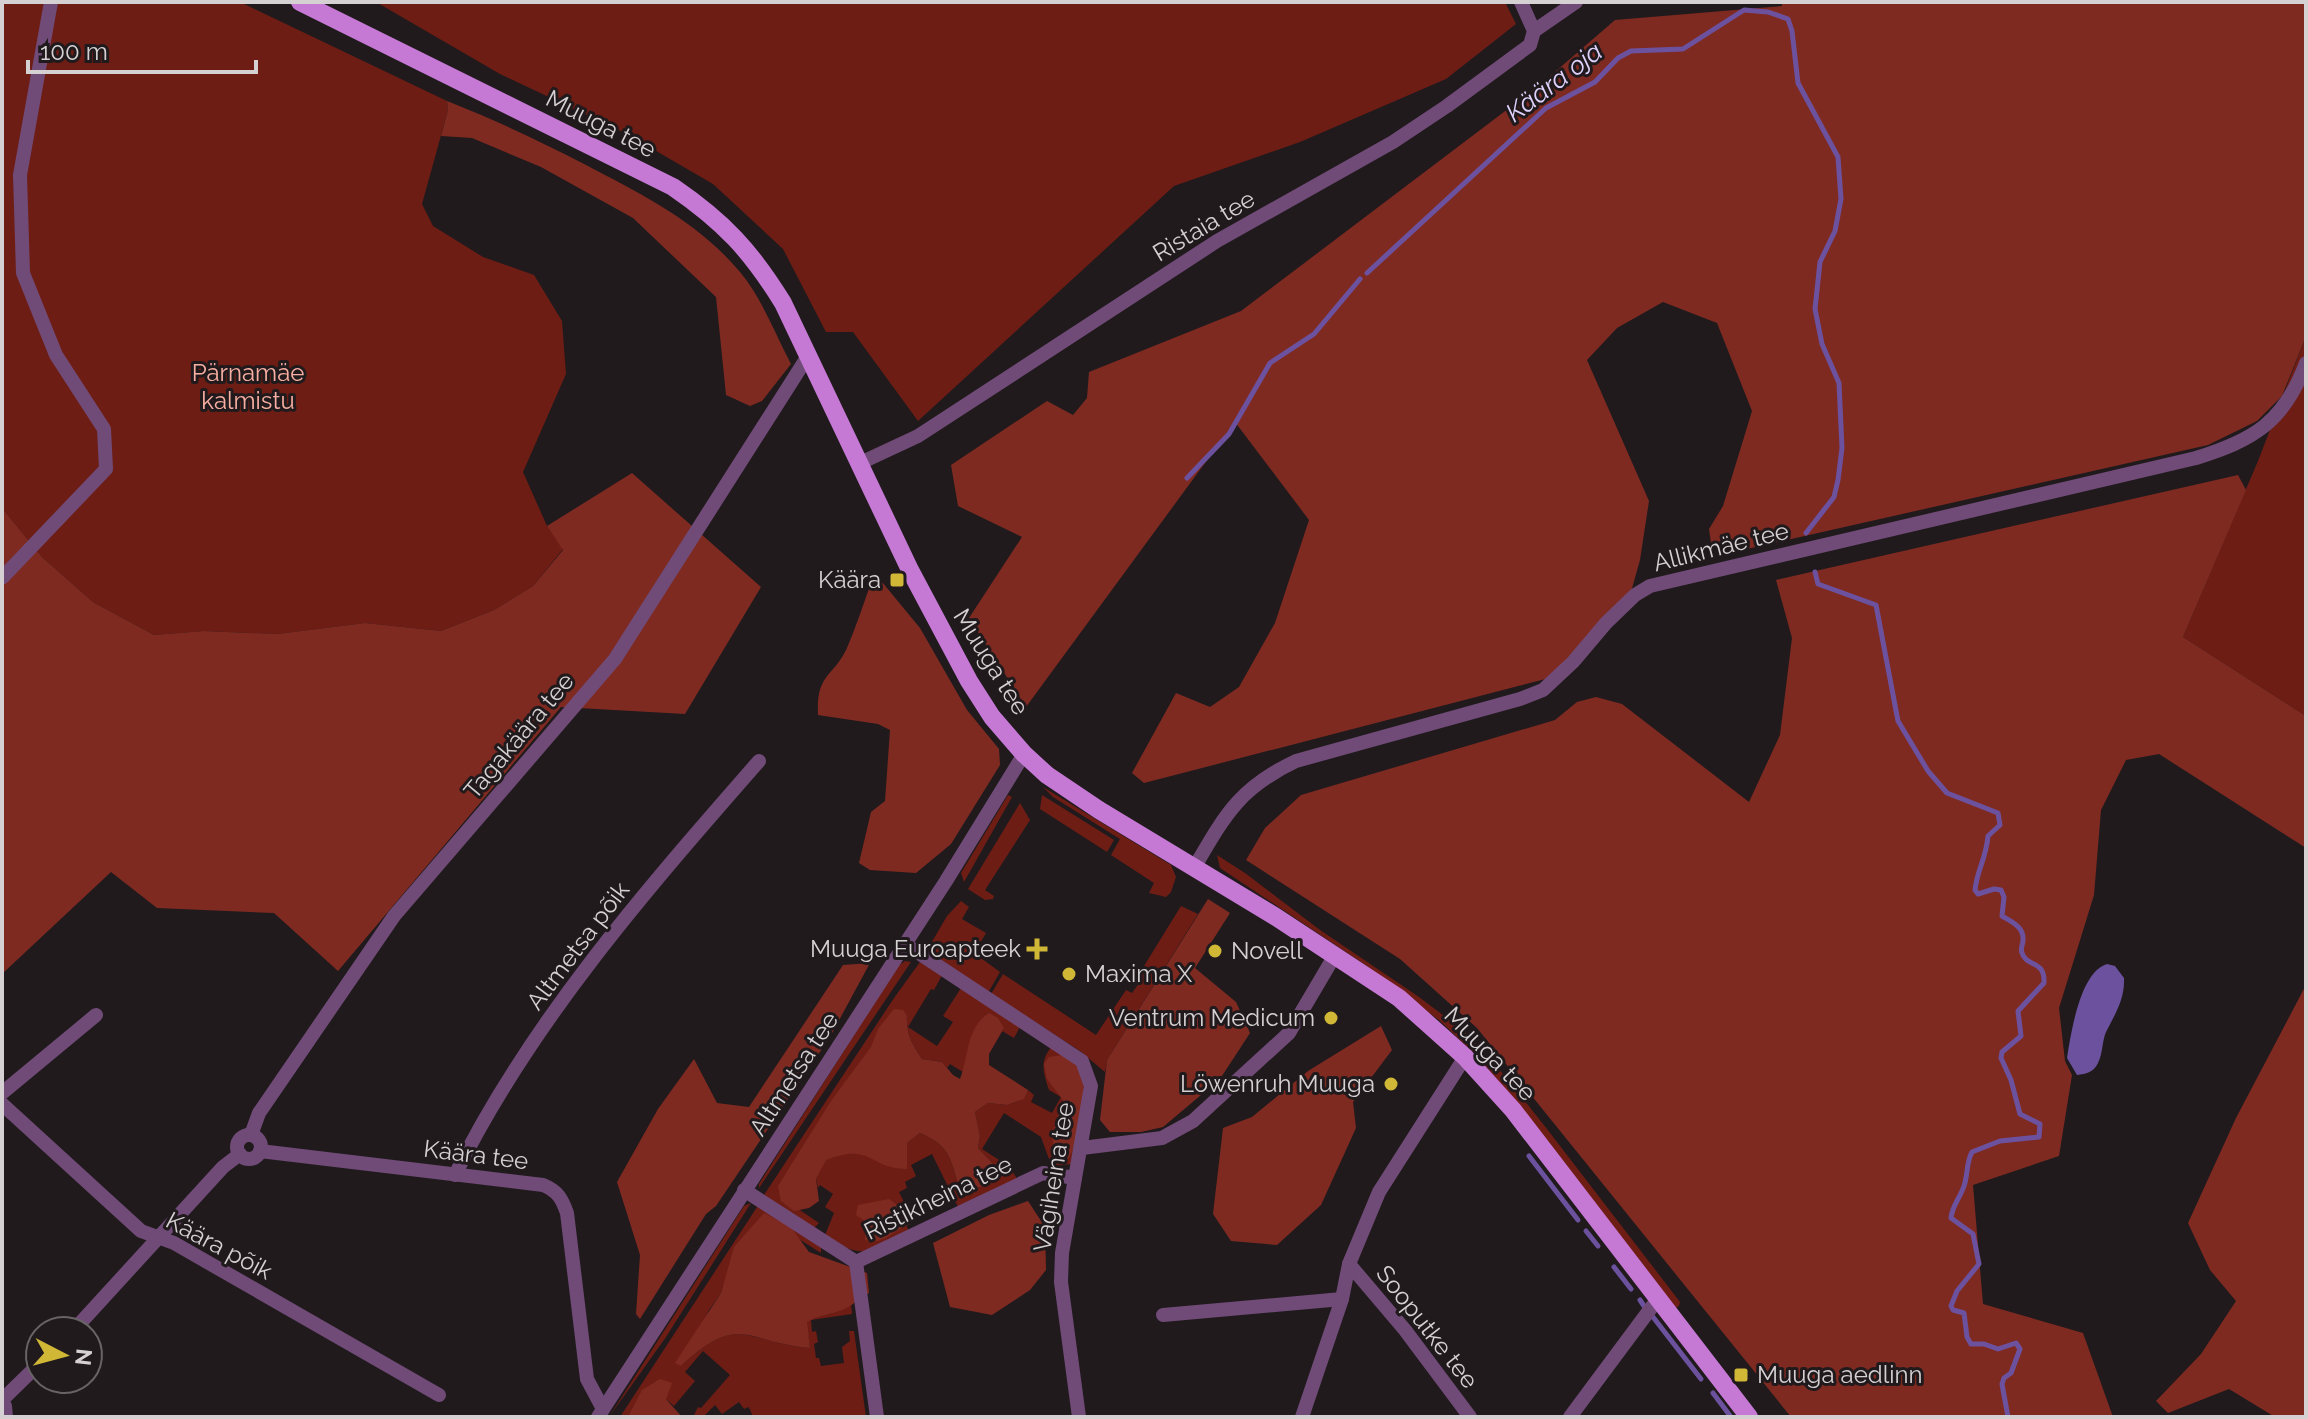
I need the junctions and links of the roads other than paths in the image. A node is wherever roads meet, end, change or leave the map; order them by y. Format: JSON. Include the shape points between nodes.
{"nodes":[{"id":1,"x":51,"y":2,"type":"edge"},
{"id":2,"x":300,"y":2,"type":"edge"},
{"id":3,"x":1521,"y":2,"type":"edge"},
{"id":4,"x":1576,"y":2,"type":"edge"},
{"id":5,"x":1534,"y":31,"type":"junction"},
{"id":6,"x":808,"y":356,"type":"junction"},
{"id":7,"x":2306,"y":363,"type":"edge"},
{"id":8,"x":858,"y":464,"type":"junction"},
{"id":9,"x":2,"y":578,"type":"edge"},
{"id":10,"x":1024,"y":754,"type":"junction"},
{"id":11,"x":759,"y":761,"type":"dead end"},
{"id":12,"x":1194,"y":868,"type":"junction"},
{"id":13,"x":905,"y":944,"type":"junction"},
{"id":14,"x":1335,"y":955,"type":"junction"},
{"id":15,"x":96,"y":1015,"type":"dead end"},
{"id":16,"x":1465,"y":1057,"type":"junction"},
{"id":17,"x":2,"y":1093,"type":"edge"},
{"id":18,"x":2,"y":1104,"type":"edge"},
{"id":19,"x":251,"y":1135,"type":"junction"},
{"id":20,"x":1082,"y":1148,"type":"junction"},
{"id":21,"x":260,"y":1151,"type":"junction"},
{"id":22,"x":240,"y":1154,"type":"junction"},
{"id":23,"x":455,"y":1175,"type":"junction"},
{"id":24,"x":1075,"y":1178,"type":"junction"},
{"id":25,"x":744,"y":1190,"type":"junction"},
{"id":26,"x":157,"y":1238,"type":"junction"},
{"id":27,"x":856,"y":1262,"type":"junction"},
{"id":28,"x":1349,"y":1264,"type":"junction"},
{"id":29,"x":1342,"y":1299,"type":"junction"},
{"id":30,"x":1657,"y":1300,"type":"junction"},
{"id":31,"x":87,"y":1315,"type":"edge"},
{"id":32,"x":1163,"y":1315,"type":"dead end"},
{"id":33,"x":24,"y":1379,"type":"edge"},
{"id":34,"x":439,"y":1395,"type":"dead end"},
{"id":35,"x":2,"y":1400,"type":"edge"},
{"id":36,"x":601,"y":1413,"type":"edge"},
{"id":37,"x":6,"y":1417,"type":"edge"},
{"id":38,"x":877,"y":1417,"type":"edge"},
{"id":39,"x":1079,"y":1417,"type":"edge"},
{"id":40,"x":1302,"y":1417,"type":"edge"},
{"id":41,"x":1470,"y":1417,"type":"edge"},
{"id":42,"x":1570,"y":1417,"type":"edge"},
{"id":43,"x":1749,"y":1417,"type":"edge"}],
"edges":[{"from":1,"to":9,"type":"street","via":[[20,175],[23,273],[56,355],[104,429],[106,469]]},
{"from":2,"to":6,"type":"main road","name":"Muuga tee","via":[[673,187],[703,207],[761,267]]},
{"from":3,"to":5,"type":"street"},
{"from":4,"to":5,"type":"street","name":"Ristaia tee"},
{"from":5,"to":8,"type":"street","name":"Ristaia tee","via":[[1530,45],[1393,142],[1217,241],[918,436]]},
{"from":6,"to":8,"type":"main road","name":"Muuga tee"},
{"from":6,"to":19,"type":"street","name":"Tagakäära tee","via":[[615,659],[394,916],[259,1113]]},
{"from":7,"to":12,"type":"street","name":"Allikmäe tee","via":[[2285,406],[2234,446],[1650,586],[1606,623],[1543,690],[1296,761],[1267,775],[1228,814]]},
{"from":8,"to":10,"type":"main road","name":"Muuga tee","via":[[969,681]]},
{"from":10,"to":12,"type":"main road","name":"Muuga tee","via":[[1099,810]]},
{"from":10,"to":13,"type":"street","name":"Altmetsa tee"},
{"from":11,"to":23,"type":"street","name":"Altmetsa põik","via":[[635,903],[555,1011]]},
{"from":12,"to":14,"type":"main road","name":"Muuga tee"},
{"from":13,"to":20,"type":"street","name":"Vägiheina tee","via":[[1082,1061],[1091,1086]]},
{"from":13,"to":25,"type":"street","name":"Altmetsa tee"},
{"from":14,"to":16,"type":"main road","name":"Muuga tee","via":[[1399,998]]},
{"from":14,"to":20,"type":"street","via":[[1289,1033],[1193,1121],[1162,1138]]},
{"from":15,"to":17,"type":"street"},
{"from":16,"to":28,"type":"street","via":[[1379,1192]]},
{"from":16,"to":30,"type":"main road","name":"Muuga tee","via":[[1513,1110]]},
{"from":18,"to":26,"type":"street","name":"Käära põik","via":[[141,1231]]},
{"from":19,"to":21,"type":"street","via":[[259,1141]]},
{"from":19,"to":22,"type":"street","via":[[239,1140]]},
{"from":20,"to":24,"type":"street","name":"Vägiheina tee"},
{"from":21,"to":22,"type":"street","via":[[251,1158]]},
{"from":21,"to":23,"type":"street","name":"Käära tee"},
{"from":22,"to":26,"type":"street"},
{"from":23,"to":36,"type":"street","name":"Käära tee","via":[[543,1185],[561,1198],[587,1379]]},
{"from":24,"to":27,"type":"street","name":"Ristikheina tee","via":[[1043,1173]]},
{"from":24,"to":39,"type":"street","name":"Vägiheina tee","via":[[1061,1282]]},
{"from":25,"to":27,"type":"street","name":"Ristikheina tee"},
{"from":25,"to":36,"type":"street","name":"Altmetsa tee"},
{"from":26,"to":31,"type":"street"},
{"from":26,"to":34,"type":"street","name":"Käära põik"},
{"from":27,"to":38,"type":"street"},
{"from":28,"to":29,"type":"street"},
{"from":28,"to":41,"type":"street","name":"Sooputke tee"},
{"from":29,"to":32,"type":"street"},
{"from":29,"to":40,"type":"street"},
{"from":30,"to":42,"type":"street"},
{"from":30,"to":43,"type":"main road","name":"Muuga tee"},
{"from":33,"to":35,"type":"street"},
{"from":35,"to":37,"type":"street"}]}
